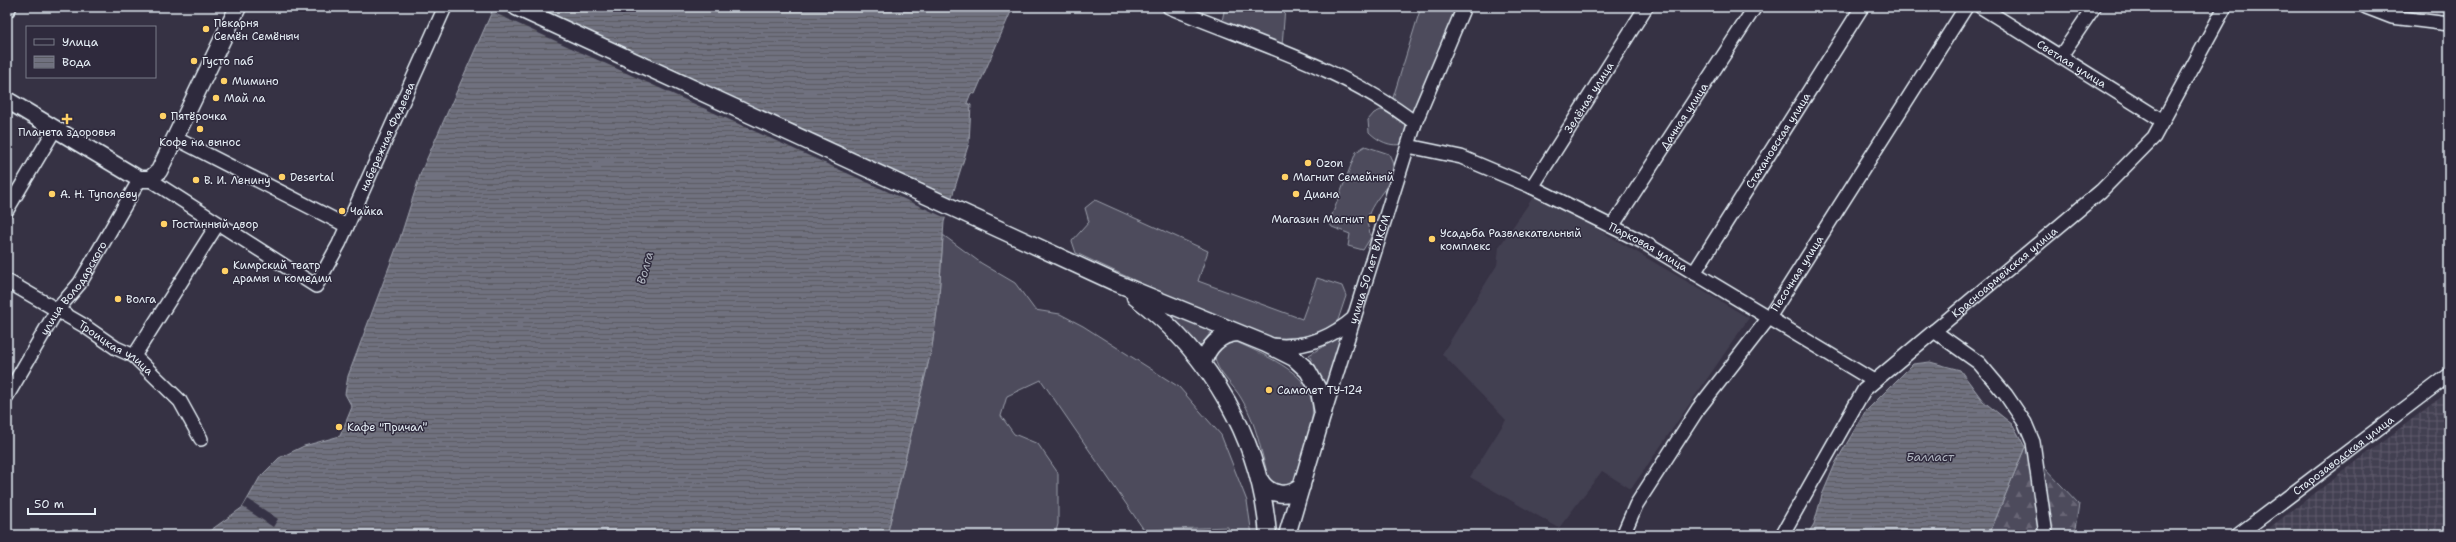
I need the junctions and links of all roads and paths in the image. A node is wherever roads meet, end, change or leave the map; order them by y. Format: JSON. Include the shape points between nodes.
{"nodes":[{"id":1,"x":238,"y":7,"type":"edge"},
{"id":2,"x":516,"y":7,"type":"edge"},
{"id":3,"x":1169,"y":7,"type":"edge"},
{"id":4,"x":1464,"y":7,"type":"edge"},
{"id":5,"x":1646,"y":7,"type":"edge"},
{"id":6,"x":1755,"y":7,"type":"edge"},
{"id":7,"x":1862,"y":7,"type":"edge"},
{"id":8,"x":1966,"y":7,"type":"edge"},
{"id":9,"x":1980,"y":7,"type":"edge"},
{"id":10,"x":2094,"y":7,"type":"edge"},
{"id":11,"x":2225,"y":7,"type":"edge"},
{"id":12,"x":2366,"y":7,"type":"edge"},
{"id":13,"x":443,"y":8,"type":"edge"},
{"id":14,"x":2449,"y":24,"type":"edge"},
{"id":15,"x":2060,"y":57,"type":"junction"},
{"id":16,"x":7,"y":100,"type":"edge"},
{"id":17,"x":2163,"y":121,"type":"junction"},
{"id":18,"x":1415,"y":123,"type":"junction"},
{"id":19,"x":56,"y":129,"type":"junction"},
{"id":20,"x":175,"y":138,"type":"junction"},
{"id":21,"x":1408,"y":146,"type":"junction"},
{"id":22,"x":144,"y":179,"type":"junction"},
{"id":23,"x":1532,"y":187,"type":"junction"},
{"id":24,"x":7,"y":210,"type":"edge"},
{"id":25,"x":217,"y":225,"type":"junction"},
{"id":26,"x":1613,"y":225,"type":"junction"},
{"id":27,"x":347,"y":226,"type":"junction"},
{"id":28,"x":1694,"y":273,"type":"junction"},
{"id":29,"x":7,"y":281,"type":"edge"},
{"id":30,"x":1114,"y":282,"type":"junction"},
{"id":31,"x":57,"y":310,"type":"junction"},
{"id":32,"x":1354,"y":318,"type":"junction"},
{"id":33,"x":1768,"y":319,"type":"junction"},
{"id":34,"x":1934,"y":331,"type":"junction"},
{"id":35,"x":1237,"y":333,"type":"junction"},
{"id":36,"x":1266,"y":344,"type":"junction"},
{"id":37,"x":134,"y":356,"type":"junction"},
{"id":38,"x":1203,"y":364,"type":"junction"},
{"id":39,"x":2449,"y":375,"type":"edge"},
{"id":40,"x":1874,"y":381,"type":"junction"},
{"id":41,"x":7,"y":396,"type":"edge"},
{"id":42,"x":1322,"y":420,"type":"junction"},
{"id":43,"x":201,"y":438,"type":"dead end"},
{"id":44,"x":1260,"y":480,"type":"junction"},
{"id":45,"x":1302,"y":486,"type":"junction"},
{"id":46,"x":1268,"y":535,"type":"edge"},
{"id":47,"x":1287,"y":535,"type":"edge"},
{"id":48,"x":1623,"y":535,"type":"edge"},
{"id":49,"x":1782,"y":535,"type":"edge"},
{"id":50,"x":2046,"y":535,"type":"edge"},
{"id":51,"x":2238,"y":535,"type":"edge"}],
"edges":[{"from":1,"to":20,"type":"main road","name":"улица Володарского"},
{"from":2,"to":30,"type":"main road"},
{"from":3,"to":18,"type":"street","via":[[1335,75],[1388,102]]},
{"from":4,"to":18,"type":"street","name":"улица 50 лет ВЛКСМ"},
{"from":5,"to":23,"type":"street","name":"Зелёная улица"},
{"from":6,"to":26,"type":"street","name":"Дачная улица"},
{"from":7,"to":28,"type":"street","name":"Стахановская улица"},
{"from":8,"to":33,"type":"street","name":"Песочная улица"},
{"from":9,"to":15,"type":"street","name":"Светлая улица"},
{"from":10,"to":15,"type":"street"},
{"from":11,"to":17,"type":"street","name":"Красноармейская улица"},
{"from":12,"to":14,"type":"street","via":[[2392,17]]},
{"from":13,"to":27,"type":"street","name":"набережная Фадеева"},
{"from":15,"to":17,"type":"street","name":"Светлая улица"},
{"from":16,"to":19,"type":"main road"},
{"from":17,"to":34,"type":"street","name":"Красноармейская улица","via":[[2154,137],[2102,190]]},
{"from":18,"to":21,"type":"street","name":"улица 50 лет ВЛКСМ"},
{"from":19,"to":22,"type":"main road"},
{"from":19,"to":24,"type":"street"},
{"from":20,"to":22,"type":"main road","name":"улица Володарского","via":[[159,171]]},
{"from":20,"to":27,"type":"street"},
{"from":21,"to":23,"type":"street","name":"Парковая улица","via":[[1461,157]]},
{"from":21,"to":32,"type":"street","name":"улица 50 лет ВЛКСМ"},
{"from":22,"to":25,"type":"street"},
{"from":22,"to":31,"type":"street","name":"улица Володарского","via":[[80,283]]},
{"from":23,"to":26,"type":"street","name":"Парковая улица"},
{"from":25,"to":27,"type":"street","name":"набережная Фадеева","via":[[316,286]]},
{"from":25,"to":37,"type":"street"},
{"from":26,"to":28,"type":"street","name":"Парковая улица"},
{"from":28,"to":33,"type":"street","name":"Парковая улица"},
{"from":29,"to":31,"type":"street","name":"Троицкая улица"},
{"from":30,"to":35,"type":"main road"},
{"from":30,"to":38,"type":"main road","via":[[1162,319]]},
{"from":31,"to":37,"type":"street","name":"Троицкая улица","via":[[116,348]]},
{"from":31,"to":41,"type":"street","name":"улица Володарского"},
{"from":32,"to":36,"type":"street","via":[[1330,335],[1310,343],[1288,346]]},
{"from":32,"to":42,"type":"street","name":"улица 50 лет ВЛКСМ"},
{"from":33,"to":40,"type":"street","name":"Парковая улица"},
{"from":33,"to":48,"type":"street","name":"Песочная улица","via":[[1698,409],[1636,504]]},
{"from":34,"to":40,"type":"street","name":"Красноармейская улица"},
{"from":34,"to":50,"type":"street","via":[[1979,363],[2025,423],[2033,442]]},
{"from":35,"to":36,"type":"main road"},
{"from":35,"to":38,"type":"main road","via":[[1215,342],[1206,354]]},
{"from":36,"to":42,"type":"main road","via":[[1294,358],[1310,374],[1321,398]]},
{"from":37,"to":43,"type":"street","name":"Троицкая улица","via":[[180,401]]},
{"from":38,"to":44,"type":"main road","via":[[1236,416]]},
{"from":39,"to":51,"type":"street","name":"Старозаводская улица"},
{"from":40,"to":49,"type":"street","name":"Красноармейская улица","via":[[1864,390]]},
{"from":42,"to":45,"type":"main road","name":"улица 50 лет ВЛКСМ"},
{"from":44,"to":45,"type":"main road","via":[[1268,489],[1279,494],[1292,492]]},
{"from":44,"to":46,"type":"main road"},
{"from":45,"to":47,"type":"main road","name":"улица 50 лет ВЛКСМ"}]}
